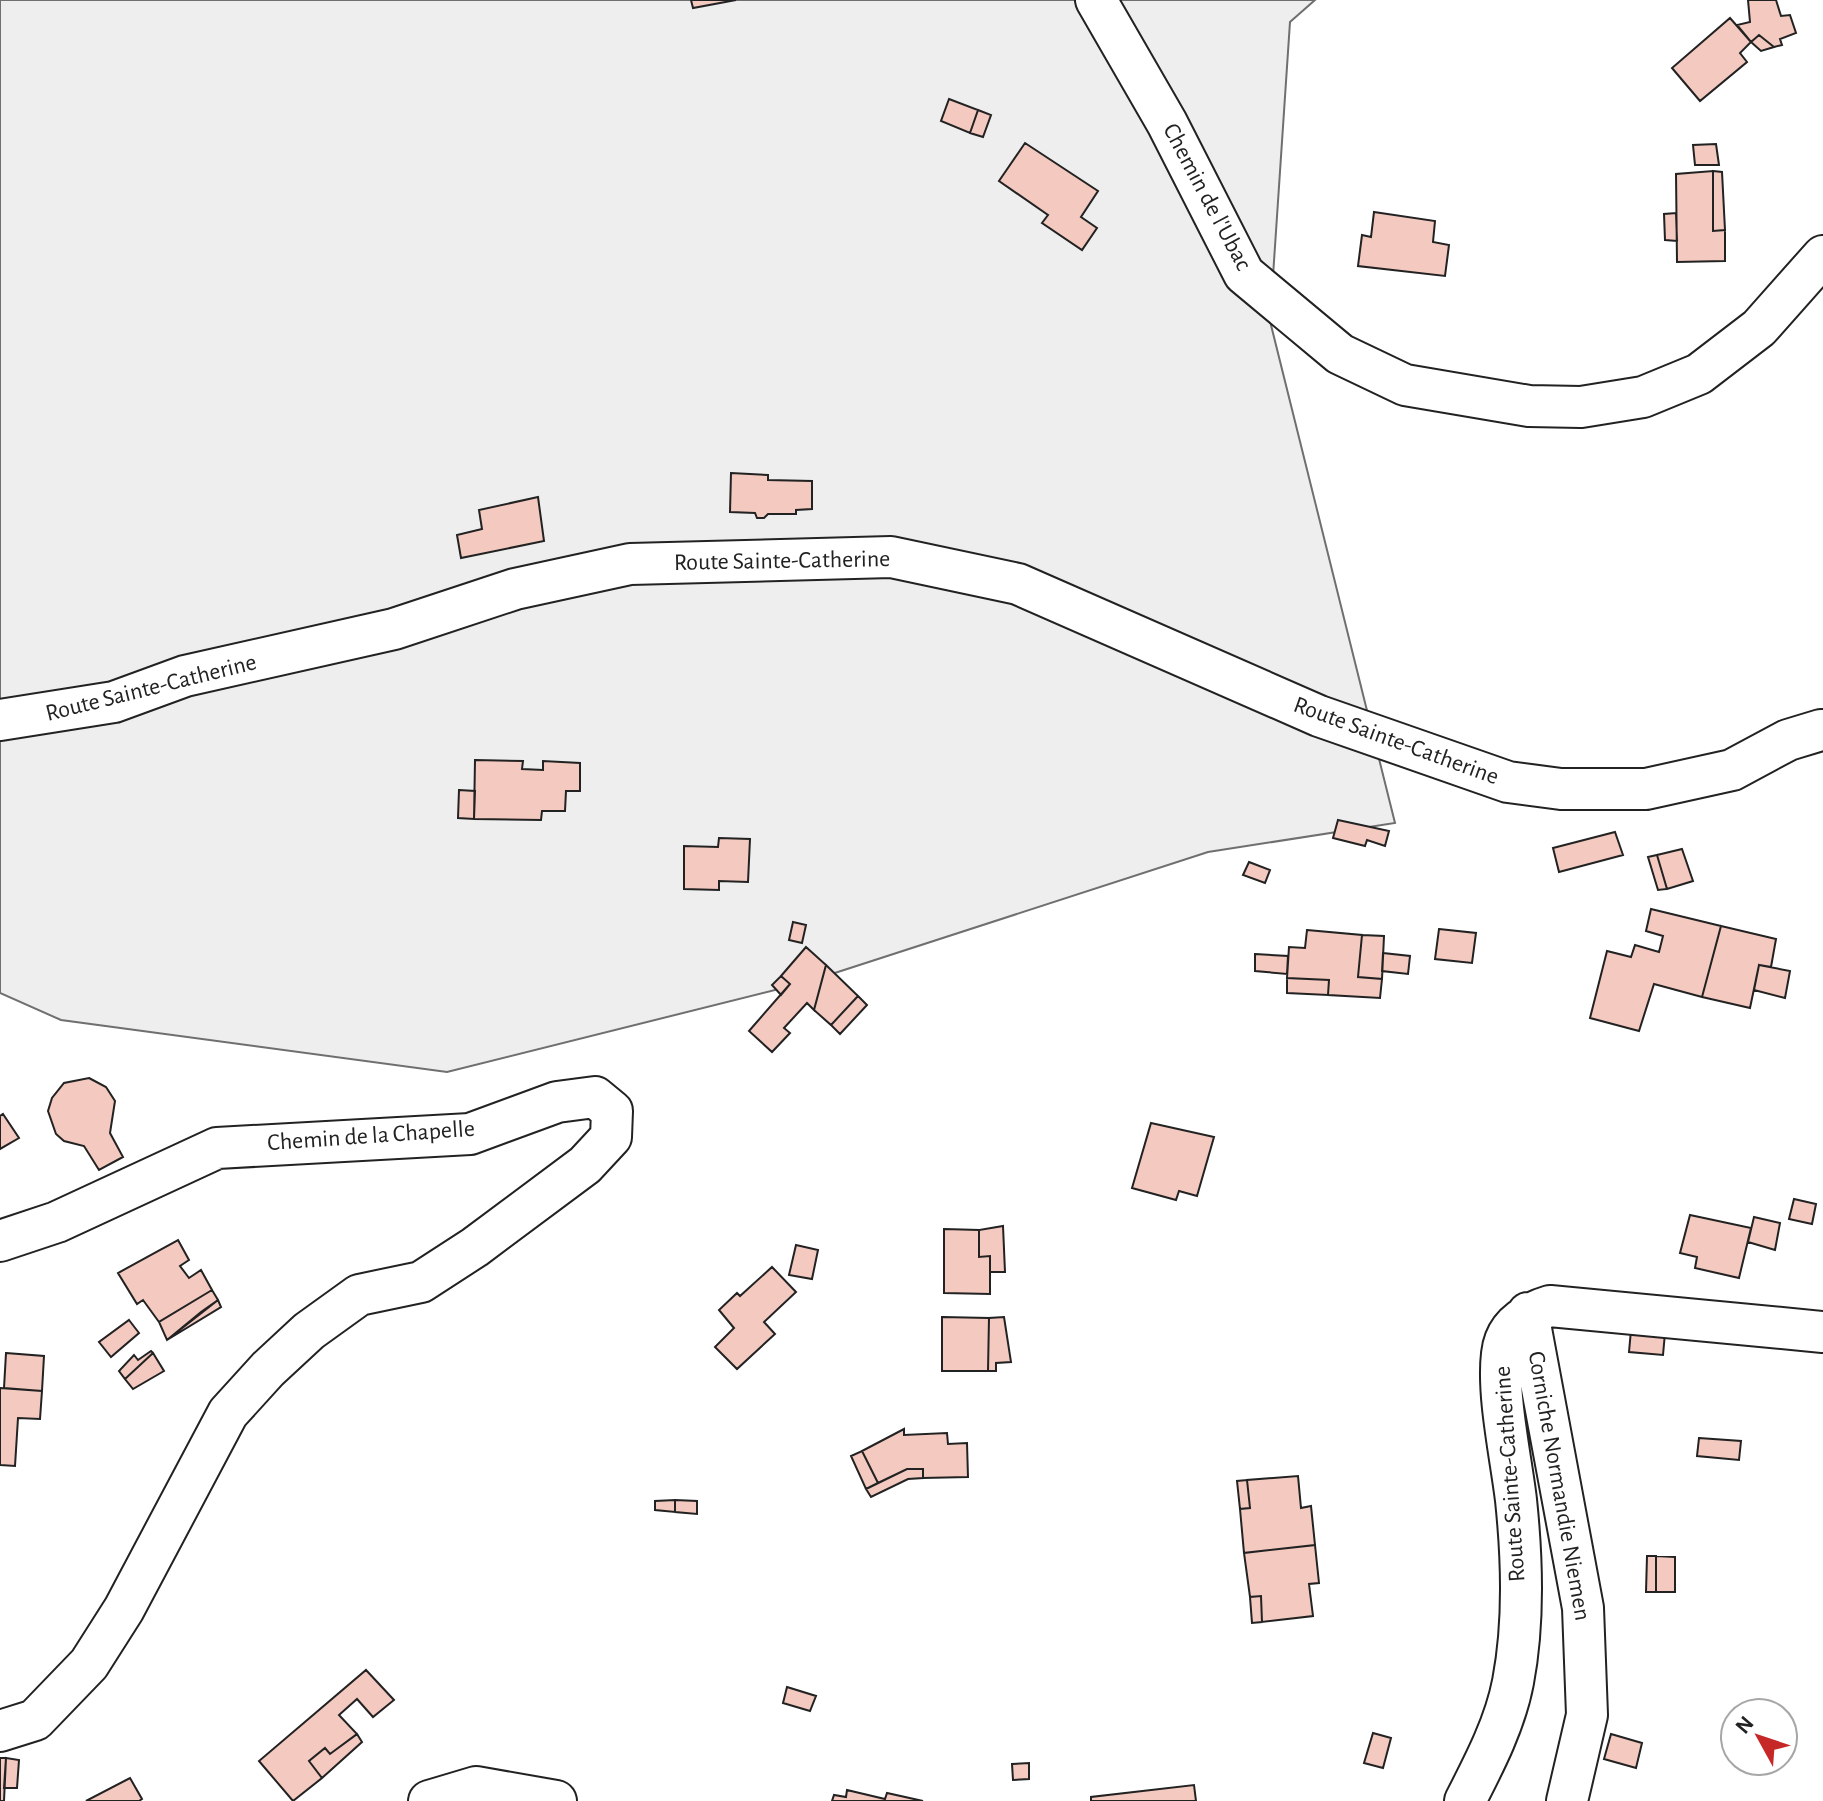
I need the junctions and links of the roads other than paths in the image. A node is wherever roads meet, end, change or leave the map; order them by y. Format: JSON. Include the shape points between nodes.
{"nodes":[{"id":1,"x":1096,"y":0,"type":"edge"},
{"id":2,"x":1823,"y":256,"type":"edge"},
{"id":3,"x":0,"y":720,"type":"edge"},
{"id":4,"x":1822,"y":730,"type":"edge"},
{"id":5,"x":0,"y":1241,"type":"edge"},
{"id":6,"x":1539,"y":1310,"type":"junction"},
{"id":7,"x":1823,"y":1332,"type":"edge"},
{"id":8,"x":0,"y":1731,"type":"edge"},
{"id":9,"x":429,"y":1801,"type":"edge"},
{"id":10,"x":556,"y":1801,"type":"edge"},
{"id":11,"x":1465,"y":1801,"type":"edge"},
{"id":12,"x":1567,"y":1801,"type":"edge"}],
"edges":[{"from":1,"to":2,"type":"street","name":"Chemin de l'Ubac","via":[[1167,123],[1244,274],[1340,354],[1405,385],[1529,406],[1581,407],[1643,397],[1699,374],[1759,328]]},
{"from":3,"to":4,"type":"street","name":"Route Sainte-Catherine","via":[[114,702],[185,676],[394,629],[515,589],[630,564],[891,557],[1018,584],[1319,716],[1508,782],[1561,789],[1646,789],[1732,770],[1788,740]]},
{"from":5,"to":8,"type":"street","name":"Chemin de la Chapelle","via":[[57,1222],[217,1148],[470,1134],[557,1102],[595,1097],[612,1111],[611,1137],[536,1203],[421,1282],[359,1295],[268,1369],[228,1413],[89,1664],[35,1720]]},
{"from":6,"to":7,"type":"street"},
{"from":6,"to":11,"type":"street","name":"Route Sainte-Catherine","via":[[1513,1327],[1502,1352],[1517,1510],[1519,1600],[1513,1683],[1489,1753]]},
{"from":6,"to":12,"type":"street","name":"Corniche Normandie Niemen","via":[[1583,1608],[1587,1715]]},
{"from":9,"to":10,"type":"street","via":[[476,1787]]}]}
